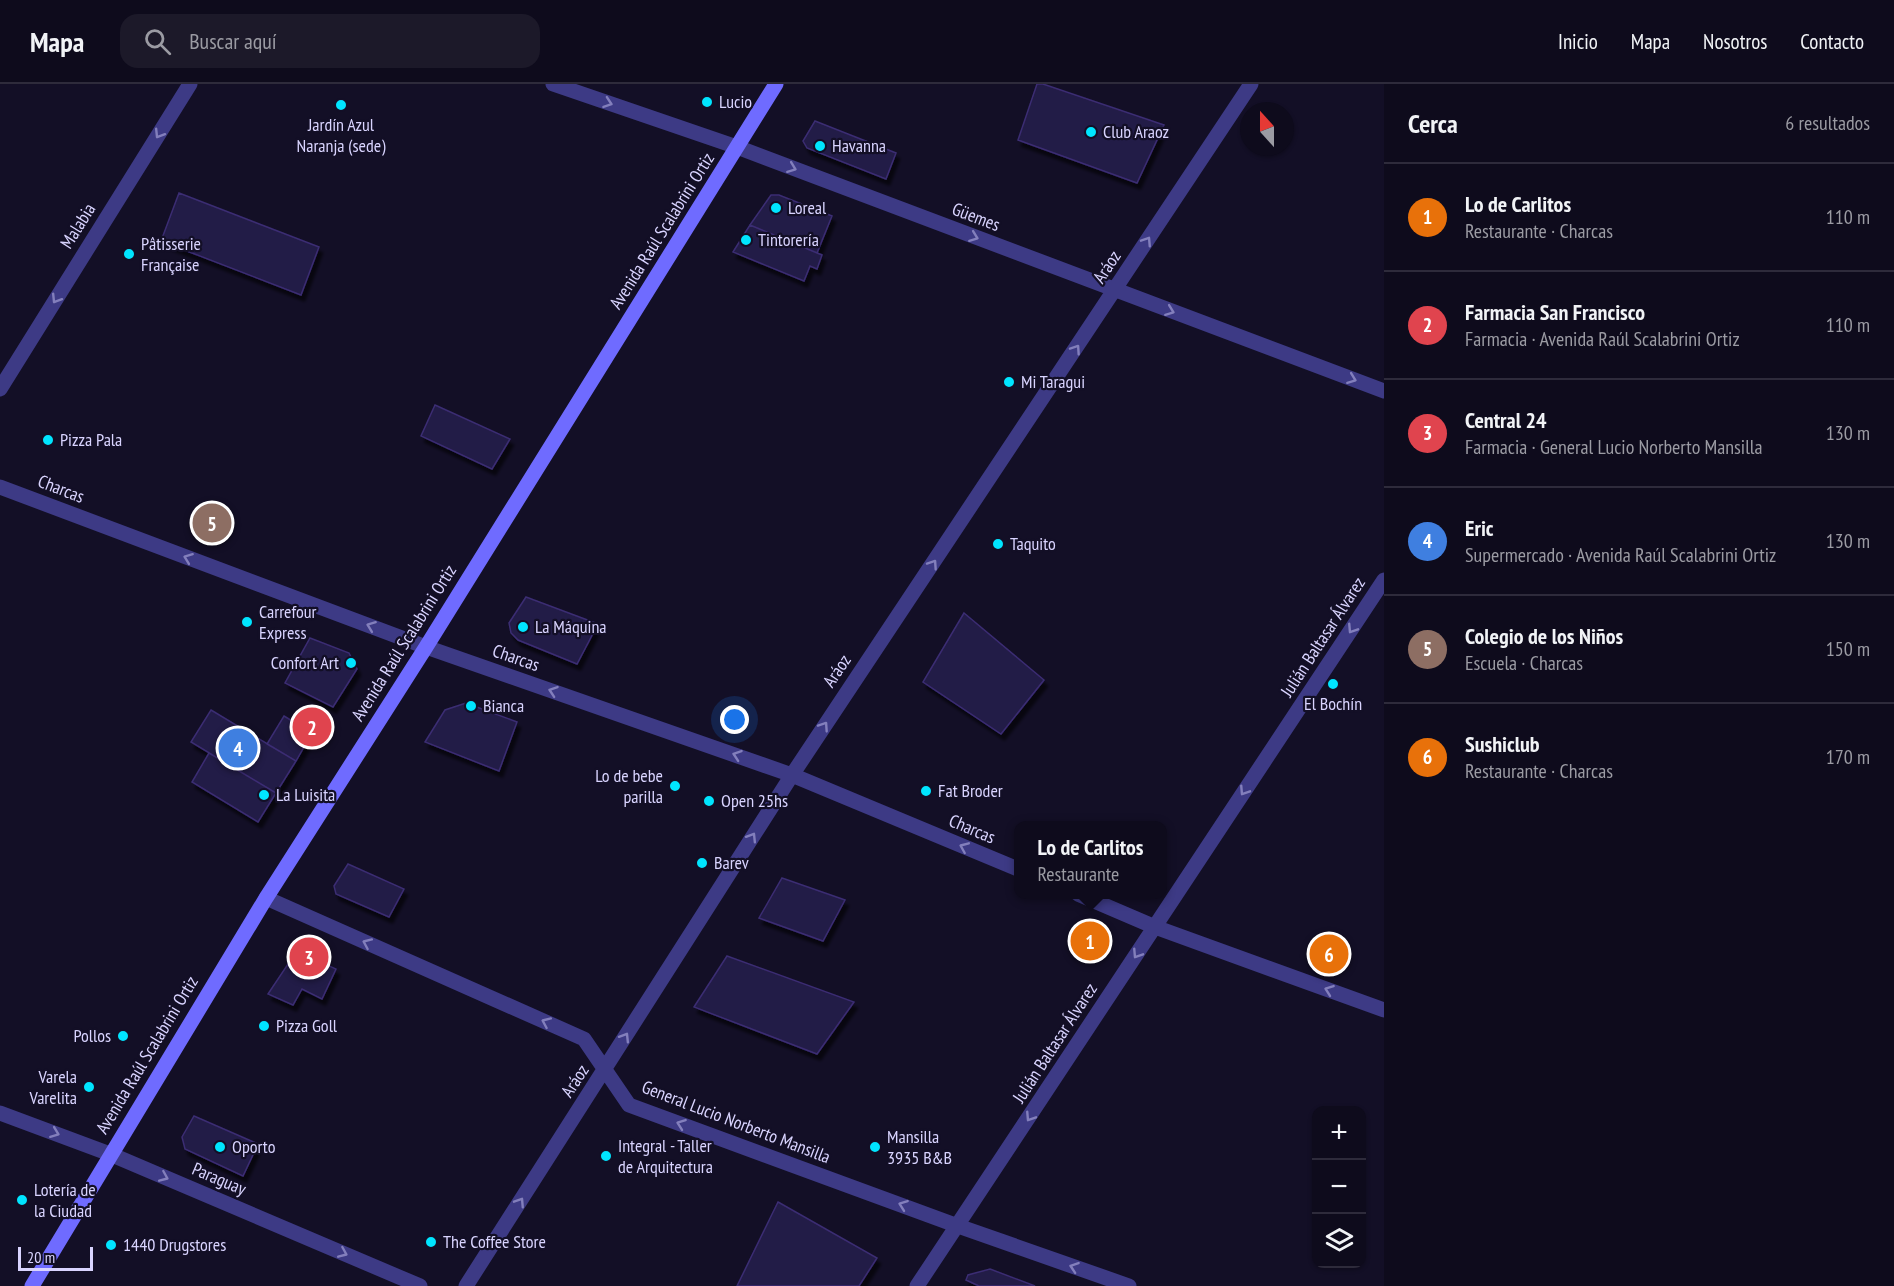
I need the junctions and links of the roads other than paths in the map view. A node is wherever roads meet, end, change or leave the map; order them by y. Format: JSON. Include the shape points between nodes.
{"nodes":[{"id":1,"x":190,"y":84,"type":"edge"},
{"id":2,"x":553,"y":84,"type":"edge"},
{"id":3,"x":776,"y":84,"type":"edge"},
{"id":4,"x":1251,"y":84,"type":"edge"},
{"id":5,"x":737,"y":147,"type":"junction"},
{"id":6,"x":1115,"y":290,"type":"junction"},
{"id":7,"x":0,"y":389,"type":"edge"},
{"id":8,"x":1384,"y":391,"type":"edge"},
{"id":9,"x":0,"y":487,"type":"edge"},
{"id":10,"x":1384,"y":580,"type":"edge"},
{"id":11,"x":426,"y":647,"type":"junction"},
{"id":12,"x":792,"y":775,"type":"junction"},
{"id":13,"x":1014,"y":867,"type":"edge"},
{"id":14,"x":266,"y":898,"type":"junction"},
{"id":15,"x":1090,"y":899,"type":"edge"},
{"id":16,"x":1155,"y":927,"type":"junction"},
{"id":17,"x":1384,"y":1010,"type":"edge"},
{"id":18,"x":605,"y":1070,"type":"junction"},
{"id":19,"x":0,"y":1113,"type":"edge"},
{"id":20,"x":110,"y":1154,"type":"junction"},
{"id":21,"x":958,"y":1226,"type":"junction"},
{"id":22,"x":32,"y":1286,"type":"edge"},
{"id":23,"x":420,"y":1286,"type":"edge"},
{"id":24,"x":466,"y":1286,"type":"edge"},
{"id":25,"x":917,"y":1286,"type":"edge"},
{"id":26,"x":1129,"y":1286,"type":"edge"}],
"edges":[{"from":1,"to":7,"type":"street","name":"Malabia","one_way":true},
{"from":2,"to":5,"type":"street","name":"Güemes","one_way":true},
{"from":3,"to":5,"type":"main road","name":"Avenida Raúl Scalabrini Ortiz"},
{"from":6,"to":4,"type":"street","name":"Aráoz","one_way":true},
{"from":5,"to":6,"type":"street","name":"Güemes","one_way":true},
{"from":5,"to":11,"type":"main road","name":"Avenida Raúl Scalabrini Ortiz"},
{"from":6,"to":8,"type":"street","name":"Güemes","one_way":true},
{"from":12,"to":6,"type":"street","name":"Aráoz","one_way":true},
{"from":11,"to":9,"type":"street","name":"Charcas","one_way":true},
{"from":10,"to":16,"type":"street","name":"Julián Baltasar Álvarez","one_way":true},
{"from":12,"to":11,"type":"street","name":"Charcas","one_way":true},
{"from":11,"to":14,"type":"main road","name":"Avenida Raúl Scalabrini Ortiz"},
{"from":13,"to":12,"type":"street","name":"Charcas","one_way":true},
{"from":18,"to":12,"type":"street","name":"Aráoz","one_way":true},
{"from":18,"to":14,"type":"street","name":"General Lucio Norberto Mansilla","one_way":true,"via":[[584,1039]]},
{"from":14,"to":20,"type":"main road","name":"Avenida Raúl Scalabrini Ortiz"},
{"from":15,"to":16,"type":"street"},
{"from":17,"to":16,"type":"street","one_way":true},
{"from":16,"to":21,"type":"street","name":"Julián Baltasar Álvarez","one_way":true},
{"from":21,"to":18,"type":"street","name":"General Lucio Norberto Mansilla","one_way":true,"via":[[629,1105]]},
{"from":24,"to":18,"type":"street","name":"Aráoz","one_way":true},
{"from":19,"to":20,"type":"street","name":"Paraguay","one_way":true},
{"from":20,"to":22,"type":"main road","name":"Avenida Raúl Scalabrini Ortiz"},
{"from":20,"to":23,"type":"street","name":"Paraguay","one_way":true},
{"from":21,"to":25,"type":"street","name":"Julián Baltasar Álvarez"},
{"from":26,"to":21,"type":"street","name":"General Lucio Norberto Mansilla","one_way":true}]}
